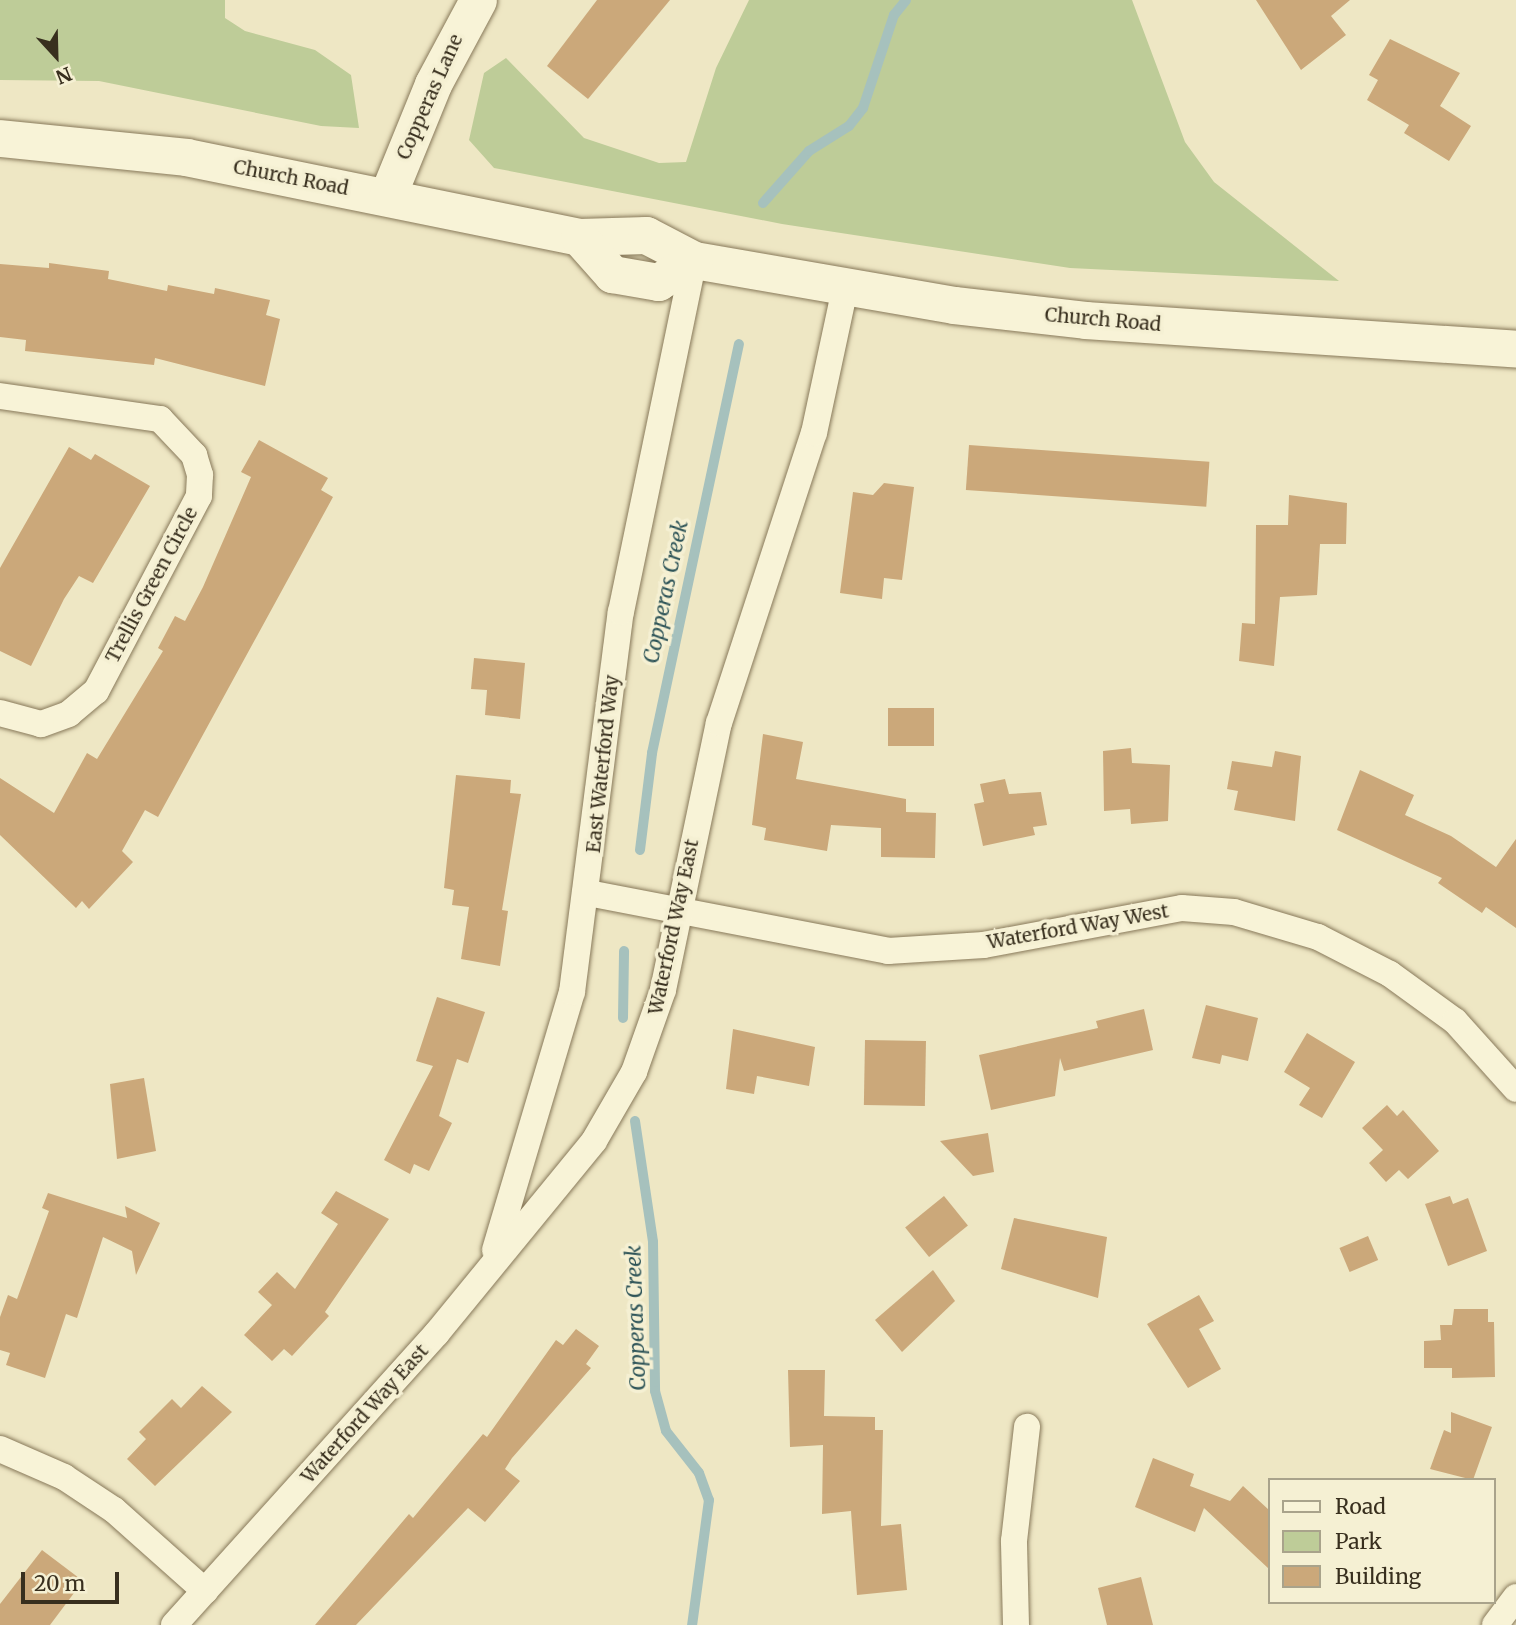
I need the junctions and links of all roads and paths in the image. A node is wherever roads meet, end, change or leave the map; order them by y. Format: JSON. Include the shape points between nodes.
{"nodes":[{"id":1,"x":478,"y":0,"type":"edge"},
{"id":2,"x":0,"y":138,"type":"edge"},
{"id":3,"x":387,"y":197,"type":"junction"},
{"id":4,"x":694,"y":260,"type":"junction"},
{"id":5,"x":845,"y":288,"type":"junction"},
{"id":6,"x":1516,"y":349,"type":"edge"},
{"id":7,"x":0,"y":396,"type":"edge"},
{"id":8,"x":0,"y":713,"type":"edge"},
{"id":9,"x":588,"y":893,"type":"junction"},
{"id":10,"x":678,"y":912,"type":"junction"},
{"id":11,"x":1516,"y":1089,"type":"edge"},
{"id":12,"x":491,"y":1262,"type":"junction"},
{"id":13,"x":1027,"y":1427,"type":"dead end"},
{"id":14,"x":0,"y":1449,"type":"edge"},
{"id":15,"x":205,"y":1591,"type":"junction"},
{"id":16,"x":1516,"y":1597,"type":"edge"},
{"id":17,"x":174,"y":1625,"type":"edge"},
{"id":18,"x":1016,"y":1625,"type":"edge"},
{"id":19,"x":1495,"y":1625,"type":"edge"}],
"edges":[{"from":1,"to":3,"type":"main road","name":"Copperas Lane","via":[[433,84]]},
{"from":2,"to":3,"type":"main road","name":"Church Road","via":[[186,157]]},
{"from":3,"to":4,"type":"main road","name":"Church Road","via":[[579,237],[612,274],[658,282]]},
{"from":4,"to":5,"type":"main road","name":"Church Road"},
{"from":4,"to":9,"type":"street","name":"East Waterford Way","via":[[621,612]]},
{"from":5,"to":6,"type":"main road","name":"Church Road","via":[[1085,320]]},
{"from":5,"to":10,"type":"street","name":"Waterford Way East","via":[[814,433],[719,723]]},
{"from":7,"to":8,"type":"street","name":"Trellis Green Circle","via":[[160,419],[187,444],[200,475],[199,496],[96,691],[69,714],[41,724]]},
{"from":9,"to":10,"type":"street","name":"Waterford Way West"},
{"from":9,"to":12,"type":"street","name":"East Waterford Way","via":[[554,1060]]},
{"from":10,"to":11,"type":"street","name":"Waterford Way West","via":[[888,951],[984,944],[1182,908],[1234,912],[1318,937],[1390,974],[1455,1021]]},
{"from":10,"to":12,"type":"street","name":"Waterford Way East","via":[[655,1019],[634,1072],[594,1141]]},
{"from":12,"to":15,"type":"street","name":"Waterford Way East","via":[[390,1390]]},
{"from":13,"to":18,"type":"street","via":[[1014,1541]]},
{"from":14,"to":15,"type":"street","via":[[64,1477],[114,1510]]},
{"from":15,"to":17,"type":"street","name":"Waterford Way East"},
{"from":16,"to":19,"type":"street"}]}
